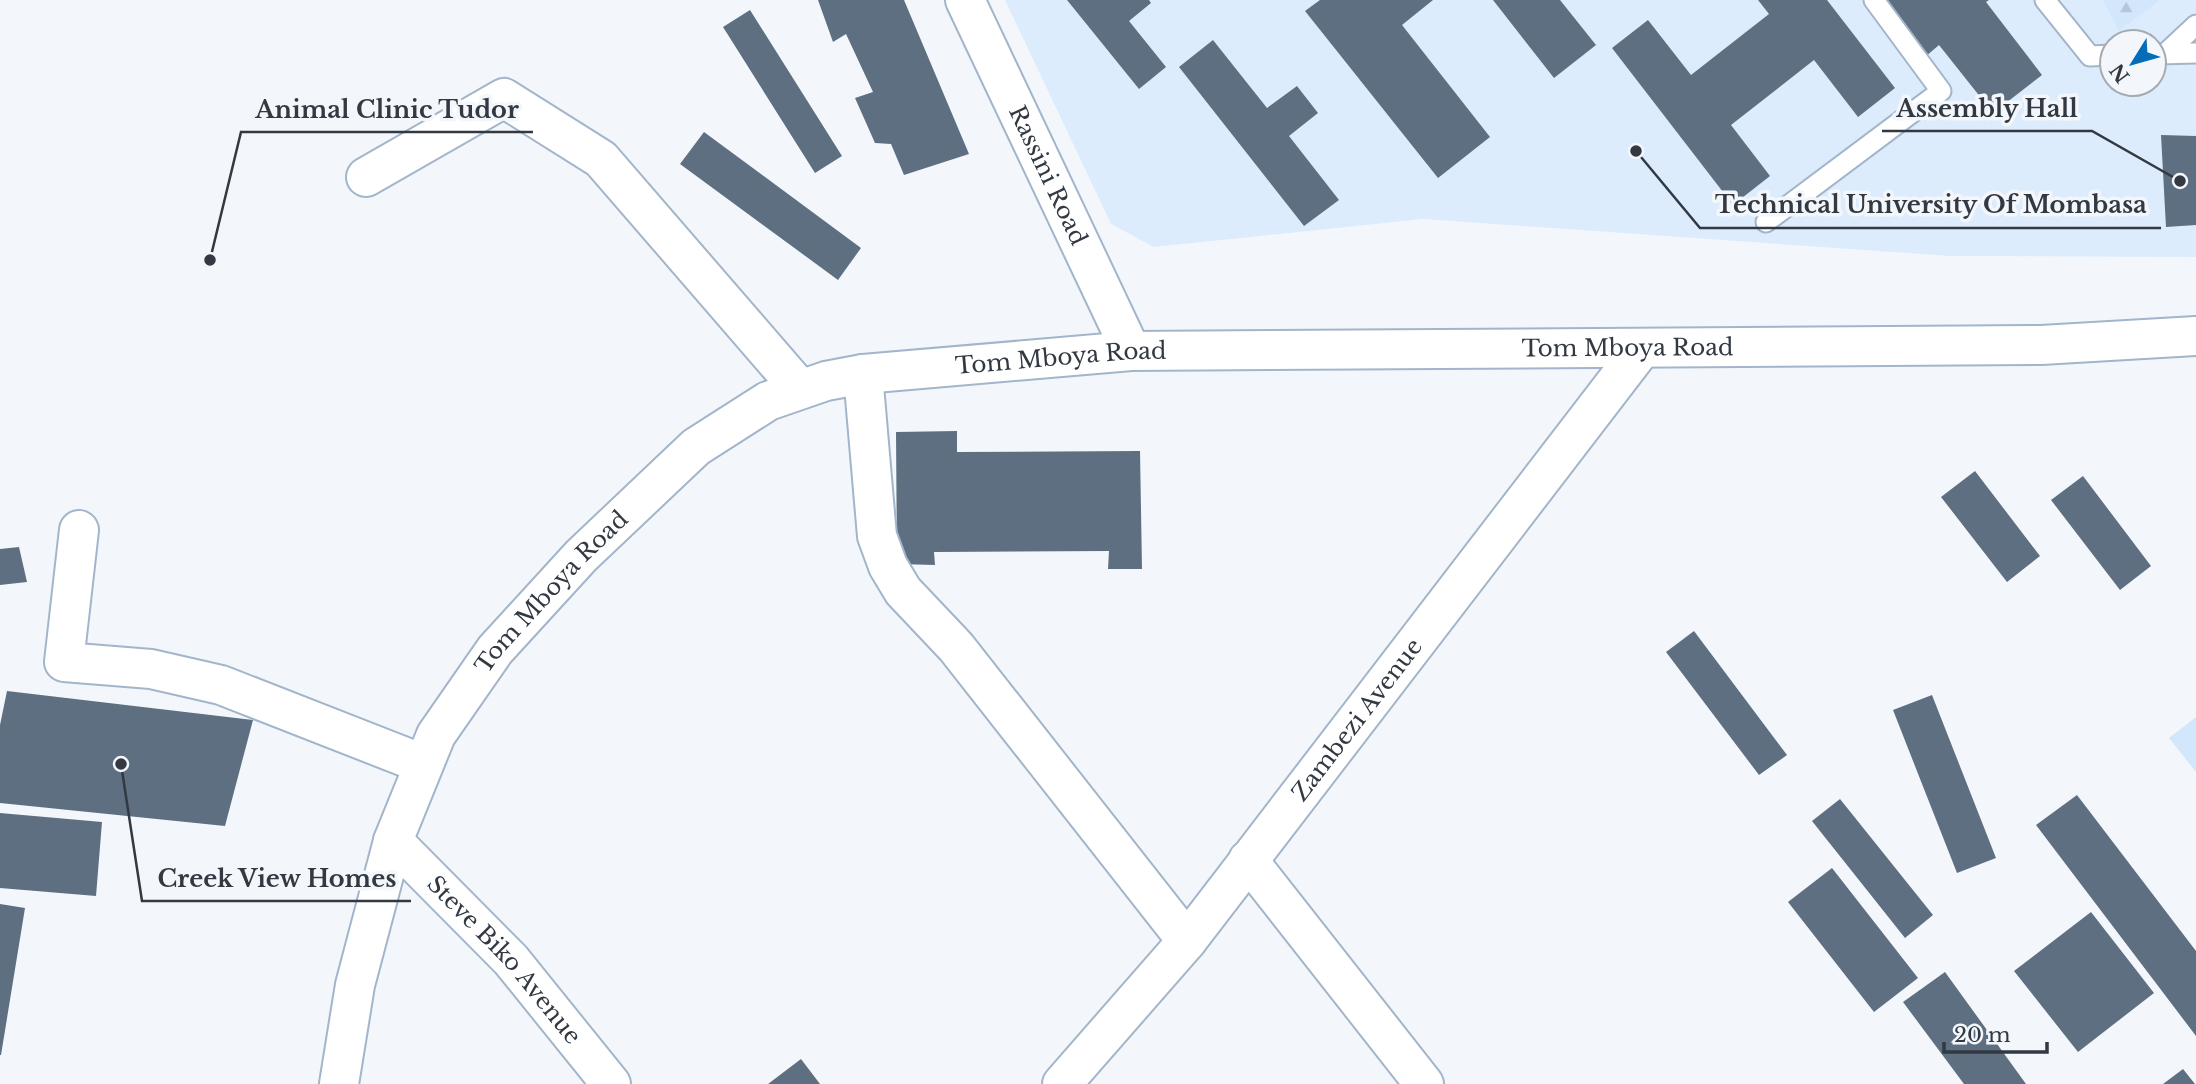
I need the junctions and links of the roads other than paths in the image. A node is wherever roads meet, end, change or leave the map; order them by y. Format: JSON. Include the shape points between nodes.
{"nodes":[{"id":1,"x":965,"y":0,"type":"edge"},
{"id":2,"x":1874,"y":0,"type":"edge"},
{"id":3,"x":2045,"y":0,"type":"edge"},
{"id":4,"x":2196,"y":25,"type":"edge"},
{"id":5,"x":2168,"y":48,"type":"edge"},
{"id":6,"x":2196,"y":53,"type":"edge"},
{"id":7,"x":2168,"y":54,"type":"edge"},
{"id":8,"x":2098,"y":56,"type":"edge"},
{"id":9,"x":366,"y":177,"type":"dead end"},
{"id":10,"x":1766,"y":222,"type":"dead end"},
{"id":11,"x":2196,"y":336,"type":"edge"},
{"id":12,"x":1642,"y":348,"type":"junction"},
{"id":13,"x":1130,"y":351,"type":"junction"},
{"id":14,"x":863,"y":374,"type":"junction"},
{"id":15,"x":800,"y":389,"type":"junction"},
{"id":16,"x":79,"y":530,"type":"dead end"},
{"id":17,"x":423,"y":764,"type":"junction"},
{"id":18,"x":393,"y":841,"type":"junction"},
{"id":19,"x":1248,"y":860,"type":"junction"},
{"id":20,"x":1187,"y":941,"type":"junction"},
{"id":21,"x":339,"y":1084,"type":"edge"},
{"id":22,"x":611,"y":1084,"type":"edge"},
{"id":23,"x":1062,"y":1084,"type":"edge"},
{"id":24,"x":1424,"y":1084,"type":"edge"}],
"edges":[{"from":1,"to":13,"type":"street","name":"Rassini Road"},
{"from":2,"to":10,"type":"lane","via":[[1941,90]]},
{"from":3,"to":8,"type":"lane","via":[[2090,56]]},
{"from":4,"to":5,"type":"lane"},
{"from":6,"to":7,"type":"lane"},
{"from":9,"to":15,"type":"street","via":[[504,98],[601,159]]},
{"from":11,"to":12,"type":"street","name":"Tom Mboya Road","via":[[2042,345]]},
{"from":12,"to":13,"type":"street","name":"Tom Mboya Road"},
{"from":12,"to":19,"type":"street","name":"Zambezi Avenue"},
{"from":13,"to":14,"type":"street","name":"Tom Mboya Road"},
{"from":14,"to":15,"type":"street","name":"Tom Mboya Road"},
{"from":14,"to":20,"type":"street","via":[[877,536],[888,566],[903,591],[956,648]]},
{"from":15,"to":17,"type":"street","name":"Tom Mboya Road","via":[[768,401],[696,447],[581,556],[495,650],[436,735]]},
{"from":16,"to":17,"type":"street","via":[[64,662],[151,669],[221,685]]},
{"from":17,"to":18,"type":"street","name":"Tom Mboya Road"},
{"from":18,"to":21,"type":"street","name":"Tom Mboya Road","via":[[355,985]]},
{"from":18,"to":22,"type":"street","name":"Steve Biko Avenue","via":[[511,960]]},
{"from":19,"to":20,"type":"street","name":"Zambezi Avenue"},
{"from":19,"to":24,"type":"street"},
{"from":20,"to":23,"type":"street","name":"Zambezi Avenue"}]}
